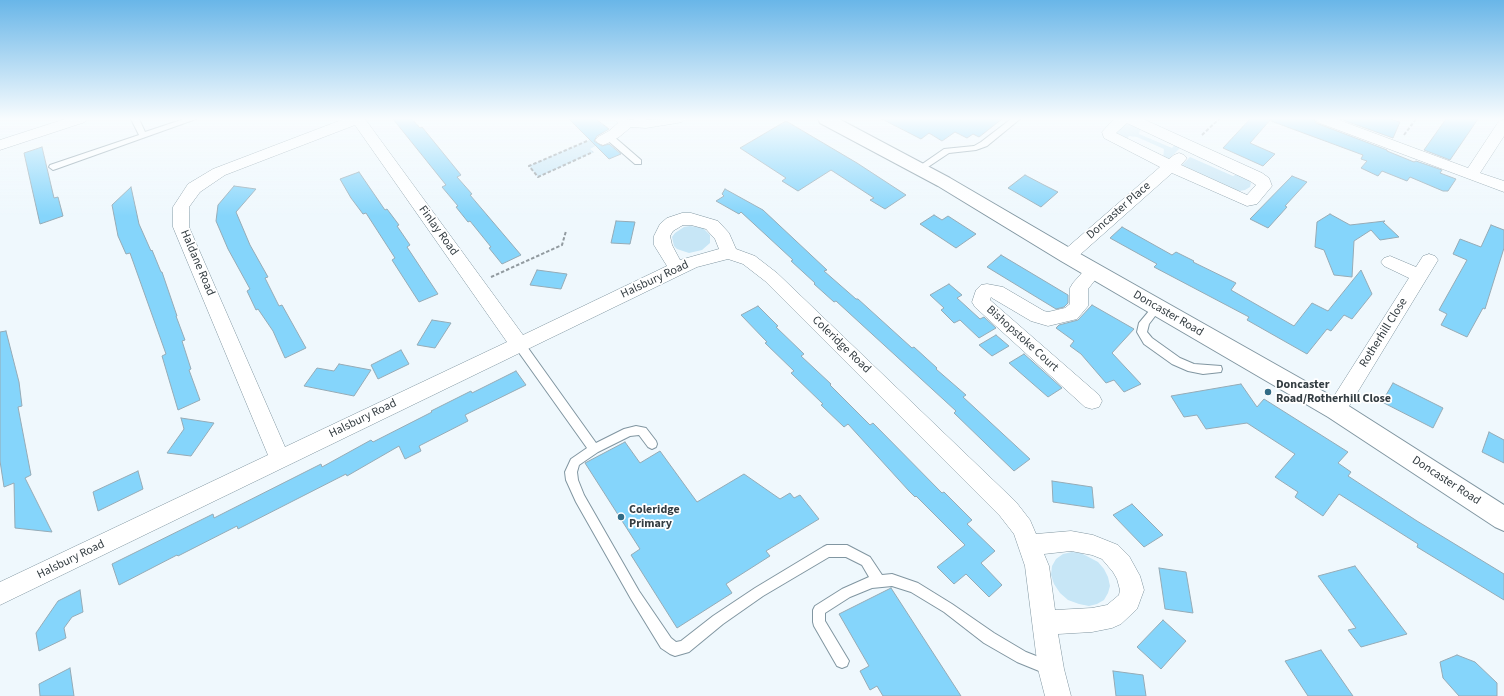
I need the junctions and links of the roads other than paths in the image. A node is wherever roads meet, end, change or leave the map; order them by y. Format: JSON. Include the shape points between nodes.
{"nodes":[{"id":1,"x":98,"y":151,"type":"edge"},
{"id":2,"x":272,"y":151,"type":"edge"},
{"id":3,"x":380,"y":151,"type":"edge"},
{"id":4,"x":623,"y":151,"type":"edge"},
{"id":5,"x":886,"y":151,"type":"edge"},
{"id":6,"x":946,"y":151,"type":"edge"},
{"id":7,"x":1141,"y":151,"type":"edge"},
{"id":8,"x":1185,"y":151,"type":"edge"},
{"id":9,"x":1202,"y":151,"type":"edge"},
{"id":10,"x":1408,"y":151,"type":"edge"},
{"id":11,"x":1486,"y":151,"type":"edge"},
{"id":12,"x":638,"y":162,"type":"dead end"},
{"id":13,"x":1170,"y":166,"type":"junction"},
{"id":14,"x":53,"y":167,"type":"dead end"},
{"id":15,"x":919,"y":169,"type":"junction"},
{"id":16,"x":1471,"y":175,"type":"junction"},
{"id":17,"x":1504,"y":187,"type":"edge"},
{"id":18,"x":729,"y":253,"type":"junction"},
{"id":19,"x":1068,"y":256,"type":"junction"},
{"id":20,"x":1429,"y":260,"type":"dead end"},
{"id":21,"x":1390,"y":262,"type":"dead end"},
{"id":22,"x":677,"y":269,"type":"junction"},
{"id":23,"x":1094,"y":270,"type":"junction"},
{"id":24,"x":1419,"y":275,"type":"junction"},
{"id":25,"x":1157,"y":307,"type":"junction"},
{"id":26,"x":519,"y":344,"type":"junction"},
{"id":27,"x":1217,"y":369,"type":"dead end"},
{"id":28,"x":1092,"y":400,"type":"dead end"},
{"id":29,"x":1336,"y":410,"type":"junction"},
{"id":30,"x":652,"y":444,"type":"dead end"},
{"id":31,"x":594,"y":449,"type":"junction"},
{"id":32,"x":280,"y":459,"type":"junction"},
{"id":33,"x":1504,"y":519,"type":"edge"},
{"id":34,"x":1030,"y":544,"type":"junction"},
{"id":35,"x":879,"y":581,"type":"junction"},
{"id":36,"x":0,"y":594,"type":"edge"},
{"id":37,"x":1045,"y":623,"type":"junction"},
{"id":38,"x":842,"y":661,"type":"dead end"},
{"id":39,"x":1051,"y":669,"type":"junction"},
{"id":40,"x":1058,"y":696,"type":"edge"}],
"edges":[{"from":1,"to":14,"type":"lane"},
{"from":2,"to":32,"type":"street","name":"Haldane Road","via":[[219,172],[194,188],[186,196],[181,207],[181,227]]},
{"from":3,"to":26,"type":"street","name":"Finlay Road"},
{"from":4,"to":12,"type":"lane"},
{"from":5,"to":15,"type":"street","name":"Doncaster Road"},
{"from":6,"to":15,"type":"lane"},
{"from":7,"to":13,"type":"street"},
{"from":8,"to":13,"type":"street","name":"Doncaster Place"},
{"from":9,"to":13,"type":"street","via":[[1256,177],[1264,186],[1247,201]]},
{"from":10,"to":16,"type":"street"},
{"from":11,"to":16,"type":"street"},
{"from":13,"to":19,"type":"street","name":"Doncaster Place"},
{"from":15,"to":19,"type":"street","name":"Doncaster Road"},
{"from":16,"to":17,"type":"street"},
{"from":18,"to":22,"type":"street","name":"Halsbury Road","via":[[691,262]]},
{"from":18,"to":22,"type":"street","via":[[723,237],[712,225],[682,219],[673,222],[662,236],[663,245]]},
{"from":18,"to":34,"type":"street","name":"Coleridge Road","via":[[749,260],[771,277],[1008,509],[1022,527]]},
{"from":19,"to":23,"type":"street","name":"Doncaster Road"},
{"from":20,"to":24,"type":"street","name":"Rotherhill Close"},
{"from":21,"to":24,"type":"street"},
{"from":22,"to":26,"type":"street","name":"Halsbury Road"},
{"from":23,"to":25,"type":"street","name":"Doncaster Road"},
{"from":23,"to":28,"type":"street","name":"Bishopstoke Court","via":[[1079,288],[1078,306],[1071,314],[1043,318],[998,292],[987,290],[982,295],[981,302]]},
{"from":24,"to":29,"type":"street","name":"Rotherhill Close"},
{"from":25,"to":27,"type":"lane","via":[[1144,323],[1142,332],[1148,341],[1176,361],[1192,368]]},
{"from":25,"to":29,"type":"street","name":"Doncaster Road"},
{"from":26,"to":31,"type":"lane"},
{"from":26,"to":32,"type":"street","name":"Halsbury Road"},
{"from":29,"to":33,"type":"street","name":"Doncaster Road"},
{"from":30,"to":31,"type":"lane","via":[[642,431],[636,430]]},
{"from":31,"to":35,"type":"lane","via":[[575,462],[571,472],[572,480],[635,595],[666,643],[675,649],[684,647],[759,592],[827,551],[847,551],[866,561]]},
{"from":32,"to":36,"type":"street","name":"Halsbury Road"},
{"from":34,"to":37,"type":"street","name":"Coleridge Road","via":[[1037,566]]},
{"from":34,"to":37,"type":"street","via":[[1071,541],[1093,545],[1110,552],[1128,576],[1132,590],[1128,601],[1112,616]]},
{"from":35,"to":38,"type":"lane","via":[[846,593],[819,610],[819,622]]},
{"from":35,"to":39,"type":"lane","via":[[892,580],[914,588],[948,608],[989,638],[1022,657]]},
{"from":37,"to":39,"type":"street","name":"Coleridge Road"},
{"from":39,"to":40,"type":"street","name":"Coleridge Road"}]}
